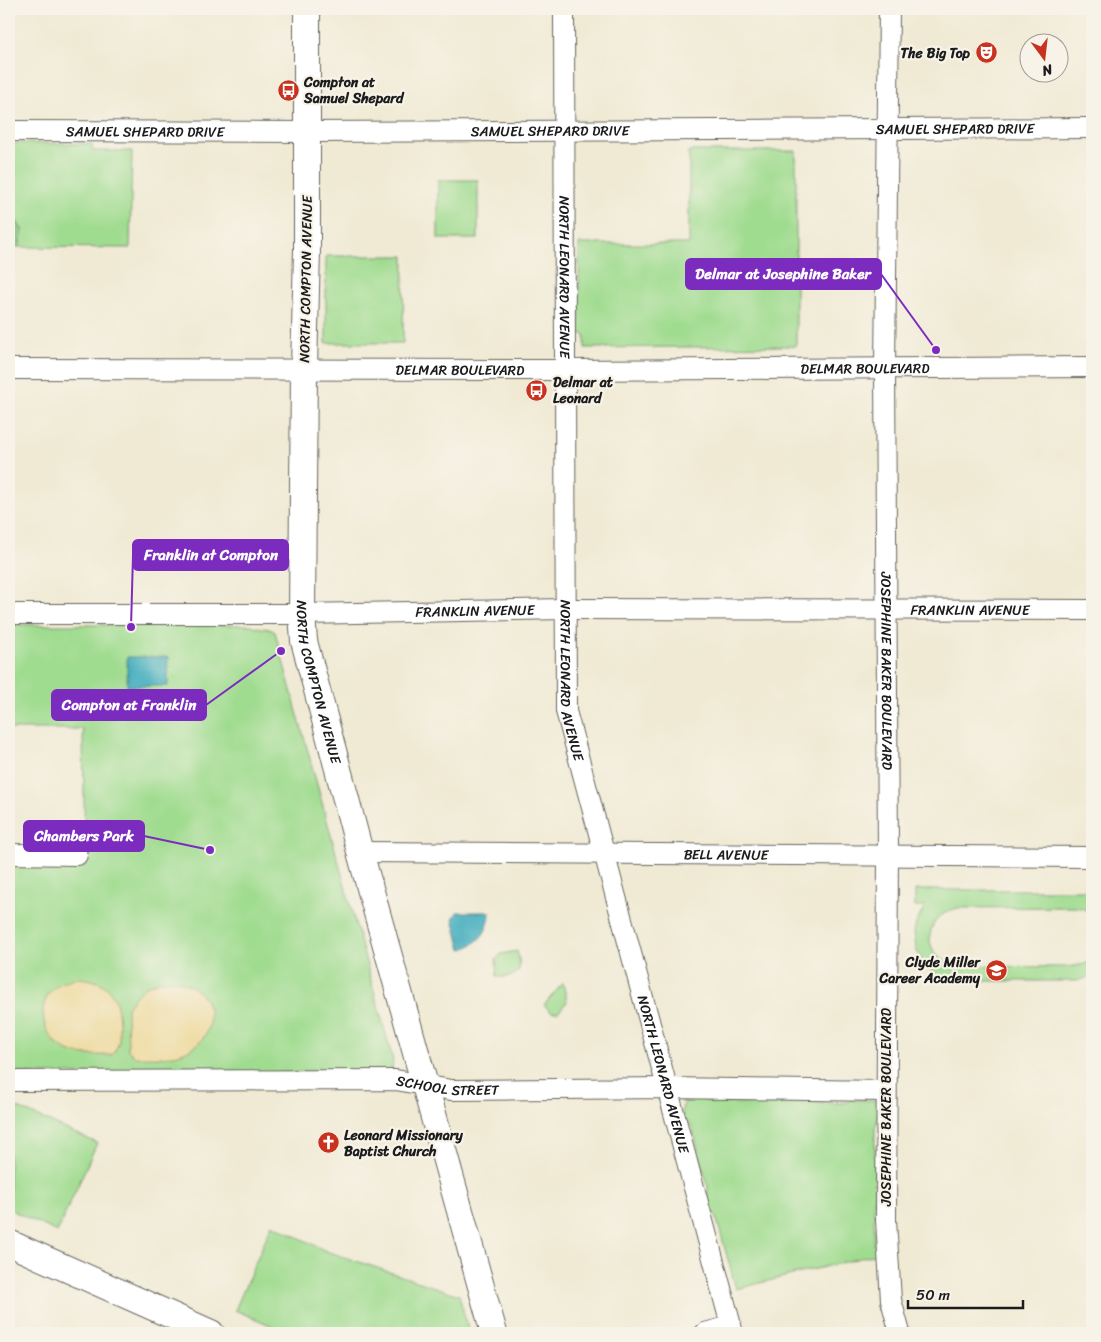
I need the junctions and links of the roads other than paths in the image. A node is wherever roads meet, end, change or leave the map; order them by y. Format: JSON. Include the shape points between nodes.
{"nodes":[{"id":1,"x":307,"y":9,"type":"edge"},
{"id":2,"x":564,"y":9,"type":"edge"},
{"id":3,"x":889,"y":9,"type":"edge"},
{"id":4,"x":1092,"y":128,"type":"edge"},
{"id":5,"x":889,"y":129,"type":"junction"},
{"id":6,"x":9,"y":131,"type":"edge"},
{"id":7,"x":564,"y":131,"type":"junction"},
{"id":8,"x":308,"y":132,"type":"junction"},
{"id":9,"x":1092,"y":367,"type":"edge"},
{"id":10,"x":885,"y":368,"type":"junction"},
{"id":11,"x":9,"y":369,"type":"edge"},
{"id":12,"x":304,"y":369,"type":"junction"},
{"id":13,"x":565,"y":370,"type":"junction"},
{"id":14,"x":565,"y":609,"type":"junction"},
{"id":15,"x":1092,"y":610,"type":"edge"},
{"id":16,"x":887,"y":611,"type":"junction"},
{"id":17,"x":9,"y":614,"type":"edge"},
{"id":18,"x":302,"y":614,"type":"junction"},
{"id":19,"x":360,"y":852,"type":"junction"},
{"id":20,"x":603,"y":853,"type":"junction"},
{"id":21,"x":9,"y":854,"type":"edge"},
{"id":22,"x":77,"y":855,"type":"dead end"},
{"id":23,"x":888,"y":855,"type":"junction"},
{"id":24,"x":1092,"y":857,"type":"edge"},
{"id":25,"x":9,"y":1081,"type":"edge"},
{"id":26,"x":426,"y":1086,"type":"junction"},
{"id":27,"x":668,"y":1088,"type":"junction"},
{"id":28,"x":886,"y":1090,"type":"junction"},
{"id":29,"x":9,"y":1243,"type":"edge"},
{"id":30,"x":196,"y":1330,"type":"edge"},
{"id":31,"x":732,"y":1330,"type":"edge"},
{"id":32,"x":494,"y":1333,"type":"edge"},
{"id":33,"x":705,"y":1333,"type":"edge"},
{"id":34,"x":900,"y":1333,"type":"edge"}],
"edges":[{"from":1,"to":8,"type":"main road","name":"NORTH COMPTON AVENUE"},
{"from":2,"to":7,"type":"street","name":"NORTH LEONARD AVENUE"},
{"from":3,"to":5,"type":"street","name":"JOSEPHINE BAKER BOULEVARD"},
{"from":4,"to":5,"type":"street","name":"SAMUEL SHEPARD DRIVE"},
{"from":5,"to":7,"type":"street","name":"SAMUEL SHEPARD DRIVE"},
{"from":5,"to":10,"type":"street","name":"JOSEPHINE BAKER BOULEVARD"},
{"from":6,"to":8,"type":"street","name":"SAMUEL SHEPARD DRIVE"},
{"from":7,"to":8,"type":"street","name":"SAMUEL SHEPARD DRIVE"},
{"from":7,"to":13,"type":"street","name":"NORTH LEONARD AVENUE"},
{"from":8,"to":12,"type":"main road","name":"NORTH COMPTON AVENUE"},
{"from":9,"to":10,"type":"street","name":"DELMAR BOULEVARD"},
{"from":10,"to":13,"type":"street","name":"DELMAR BOULEVARD"},
{"from":10,"to":16,"type":"street","name":"JOSEPHINE BAKER BOULEVARD"},
{"from":11,"to":12,"type":"street","name":"DELMAR BOULEVARD"},
{"from":12,"to":13,"type":"street","name":"DELMAR BOULEVARD"},
{"from":12,"to":18,"type":"main road","name":"NORTH COMPTON AVENUE"},
{"from":13,"to":14,"type":"street","name":"NORTH LEONARD AVENUE"},
{"from":14,"to":16,"type":"street","name":"FRANKLIN AVENUE"},
{"from":14,"to":18,"type":"street","name":"FRANKLIN AVENUE"},
{"from":14,"to":20,"type":"street","name":"NORTH LEONARD AVENUE","via":[[566,711]]},
{"from":15,"to":16,"type":"street","name":"FRANKLIN AVENUE"},
{"from":16,"to":23,"type":"street","name":"JOSEPHINE BAKER BOULEVARD"},
{"from":17,"to":18,"type":"street","name":"FRANKLIN AVENUE"},
{"from":18,"to":19,"type":"main road","name":"NORTH COMPTON AVENUE","via":[[309,662]]},
{"from":19,"to":20,"type":"street","name":"BELL AVENUE"},
{"from":19,"to":26,"type":"main road","name":"NORTH COMPTON AVENUE"},
{"from":20,"to":23,"type":"street","name":"BELL AVENUE"},
{"from":20,"to":27,"type":"street","name":"NORTH LEONARD AVENUE"},
{"from":21,"to":22,"type":"street"},
{"from":23,"to":24,"type":"street","name":"BELL AVENUE"},
{"from":23,"to":28,"type":"street","name":"JOSEPHINE BAKER BOULEVARD"},
{"from":25,"to":26,"type":"street","name":"SCHOOL STREET","via":[[396,1080]]},
{"from":26,"to":27,"type":"street","name":"SCHOOL STREET","via":[[458,1090]]},
{"from":26,"to":32,"type":"main road","name":"NORTH COMPTON AVENUE"},
{"from":27,"to":28,"type":"street","name":"SCHOOL STREET"},
{"from":27,"to":31,"type":"street","name":"NORTH LEONARD AVENUE"},
{"from":28,"to":34,"type":"street","name":"JOSEPHINE BAKER BOULEVARD","via":[[886,1220],[891,1300]]},
{"from":29,"to":30,"type":"main road"},
{"from":31,"to":33,"type":"street"}]}
